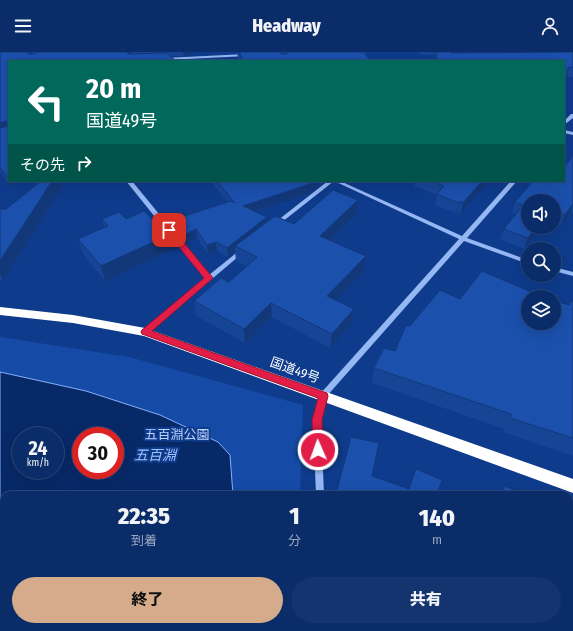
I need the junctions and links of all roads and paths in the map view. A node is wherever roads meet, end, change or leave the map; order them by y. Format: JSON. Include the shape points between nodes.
{"nodes":[{"id":1,"x":183,"y":52,"type":"edge"},
{"id":2,"x":248,"y":55,"type":"edge"},
{"id":3,"x":161,"y":59,"type":"edge"},
{"id":4,"x":191,"y":59,"type":"edge"},
{"id":5,"x":573,"y":115,"type":"edge"},
{"id":6,"x":565,"y":123,"type":"edge"},
{"id":7,"x":130,"y":182,"type":"edge"},
{"id":8,"x":330,"y":182,"type":"edge"},
{"id":9,"x":338,"y":182,"type":"edge"},
{"id":10,"x":513,"y":182,"type":"edge"},
{"id":11,"x":270,"y":230,"type":"edge"},
{"id":12,"x":464,"y":239,"type":"junction"},
{"id":13,"x":245,"y":249,"type":"edge"},
{"id":14,"x":521,"y":259,"type":"edge"},
{"id":15,"x":561,"y":271,"type":"edge"},
{"id":16,"x":573,"y":274,"type":"edge"},
{"id":17,"x":208,"y":278,"type":"junction"},
{"id":18,"x":0,"y":311,"type":"edge"},
{"id":19,"x":145,"y":332,"type":"junction"},
{"id":20,"x":323,"y":396,"type":"junction"},
{"id":21,"x":573,"y":486,"type":"edge"},
{"id":22,"x":320,"y":491,"type":"edge"}],
"edges":[{"from":1,"to":4,"type":"street"},
{"from":2,"to":4,"type":"street"},
{"from":3,"to":4,"type":"street"},
{"from":5,"to":6,"type":"street"},
{"from":7,"to":17,"type":"street"},
{"from":8,"to":11,"type":"street"},
{"from":9,"to":12,"type":"street"},
{"from":10,"to":12,"type":"street"},
{"from":12,"to":14,"type":"street"},
{"from":12,"to":20,"type":"street"},
{"from":13,"to":17,"type":"street"},
{"from":15,"to":16,"type":"street"},
{"from":17,"to":19,"type":"street"},
{"from":18,"to":19,"type":"highway","name":"国道49号","via":[[73,319]]},
{"from":19,"to":20,"type":"highway","name":"国道49号"},
{"from":20,"to":21,"type":"highway","name":"国道49号"},
{"from":20,"to":22,"type":"street","via":[[317,420]]}]}
